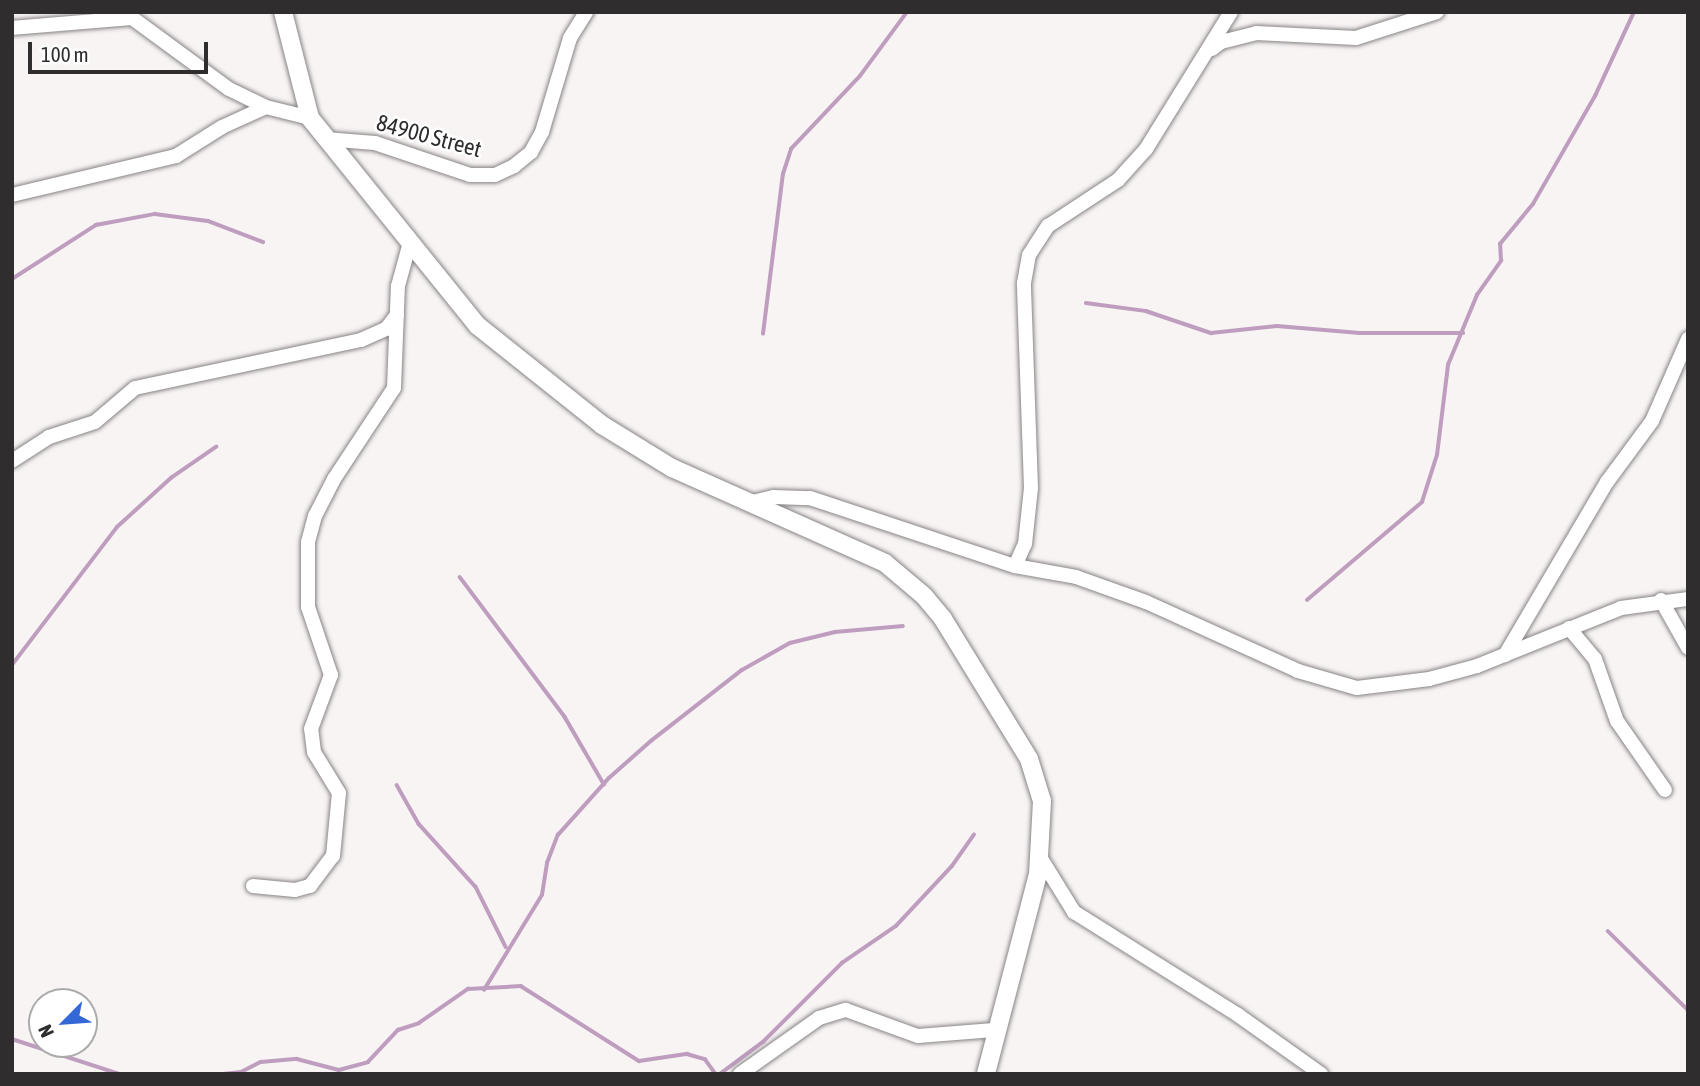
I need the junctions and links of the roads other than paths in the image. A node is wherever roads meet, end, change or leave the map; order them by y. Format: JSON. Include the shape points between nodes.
{"nodes":[{"id":1,"x":283,"y":12,"type":"edge"},
{"id":2,"x":586,"y":12,"type":"edge"},
{"id":3,"x":1231,"y":12,"type":"edge"},
{"id":4,"x":1437,"y":12,"type":"edge"},
{"id":5,"x":127,"y":15,"type":"edge"},
{"id":6,"x":12,"y":28,"type":"edge"},
{"id":7,"x":1205,"y":55,"type":"junction"},
{"id":8,"x":266,"y":107,"type":"junction"},
{"id":9,"x":310,"y":118,"type":"junction"},
{"id":10,"x":324,"y":139,"type":"junction"},
{"id":11,"x":12,"y":195,"type":"edge"},
{"id":12,"x":409,"y":246,"type":"junction"},
{"id":13,"x":397,"y":315,"type":"junction"},
{"id":14,"x":1688,"y":339,"type":"edge"},
{"id":15,"x":12,"y":461,"type":"edge"},
{"id":16,"x":748,"y":503,"type":"junction"},
{"id":17,"x":1015,"y":566,"type":"junction"},
{"id":18,"x":1688,"y":599,"type":"edge"},
{"id":19,"x":1661,"y":600,"type":"junction"},
{"id":20,"x":1569,"y":628,"type":"junction"},
{"id":21,"x":1688,"y":648,"type":"edge"},
{"id":22,"x":1505,"y":655,"type":"junction"},
{"id":23,"x":1665,"y":790,"type":"dead end"},
{"id":24,"x":1040,"y":857,"type":"junction"},
{"id":25,"x":253,"y":886,"type":"dead end"},
{"id":26,"x":994,"y":1030,"type":"junction"},
{"id":27,"x":740,"y":1074,"type":"edge"},
{"id":28,"x":986,"y":1074,"type":"edge"},
{"id":29,"x":1321,"y":1074,"type":"edge"}],
"edges":[{"from":1,"to":9,"type":"street"},
{"from":2,"to":10,"type":"street","name":"84900 Street","via":[[570,37],[542,132],[531,152],[514,166],[495,175],[470,175],[375,143]]},
{"from":3,"to":7,"type":"street"},
{"from":4,"to":7,"type":"street","via":[[1356,38],[1245,34],[1221,42]]},
{"from":5,"to":6,"type":"street"},
{"from":5,"to":8,"type":"street","via":[[229,89]]},
{"from":7,"to":17,"type":"street","via":[[1146,149],[1118,180],[1048,226],[1029,255],[1024,283],[1031,488],[1027,536]]},
{"from":8,"to":9,"type":"street"},
{"from":8,"to":11,"type":"street","via":[[176,156]]},
{"from":9,"to":10,"type":"street"},
{"from":10,"to":12,"type":"street"},
{"from":12,"to":13,"type":"street","via":[[401,268]]},
{"from":12,"to":16,"type":"street","via":[[478,326],[536,376],[672,468]]},
{"from":13,"to":15,"type":"street","via":[[386,329],[361,340],[135,388],[95,422],[49,437]]},
{"from":13,"to":25,"type":"street","via":[[394,388],[334,479],[314,516],[308,542],[308,607],[331,675],[311,729],[314,752],[339,793],[333,856],[310,886],[295,890]]},
{"from":14,"to":22,"type":"street","via":[[1652,421],[1607,482]]},
{"from":16,"to":17,"type":"street","via":[[773,497],[810,498]]},
{"from":16,"to":24,"type":"street","via":[[885,563],[924,596],[1029,759],[1042,802]]},
{"from":17,"to":22,"type":"street","via":[[1076,577],[1133,597],[1298,671],[1357,688],[1429,679]]},
{"from":18,"to":19,"type":"street"},
{"from":19,"to":20,"type":"street","via":[[1621,608]]},
{"from":19,"to":21,"type":"street"},
{"from":20,"to":22,"type":"street"},
{"from":20,"to":23,"type":"street","via":[[1595,659],[1617,721]]},
{"from":24,"to":26,"type":"street"},
{"from":24,"to":29,"type":"street","via":[[1074,912],[1238,1015]]},
{"from":26,"to":27,"type":"street","via":[[918,1036],[846,1010],[819,1018]]},
{"from":26,"to":28,"type":"street"}]}
